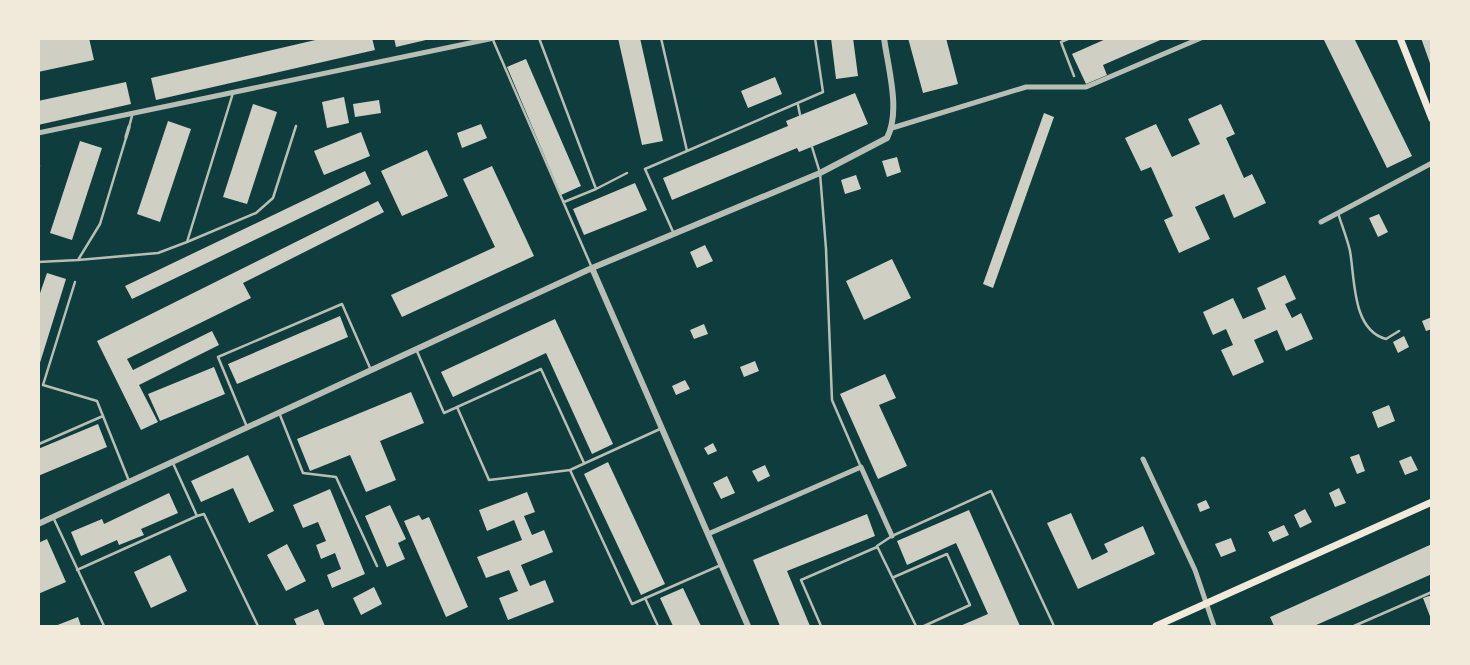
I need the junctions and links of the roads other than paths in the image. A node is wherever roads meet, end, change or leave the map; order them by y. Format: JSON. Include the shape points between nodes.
{"nodes":[{"id":1,"x":539,"y":38,"type":"edge"},
{"id":2,"x":660,"y":38,"type":"edge"},
{"id":3,"x":814,"y":38,"type":"edge"},
{"id":4,"x":884,"y":38,"type":"edge"},
{"id":5,"x":1070,"y":38,"type":"edge"},
{"id":6,"x":1201,"y":38,"type":"edge"},
{"id":7,"x":1400,"y":38,"type":"edge"},
{"id":8,"x":493,"y":39,"type":"edge"},
{"id":9,"x":1074,"y":76,"type":"dead end"},
{"id":10,"x":233,"y":93,"type":"junction"},
{"id":11,"x":798,"y":105,"type":"junction"},
{"id":12,"x":132,"y":116,"type":"junction"},
{"id":13,"x":800,"y":116,"type":"dead end"},
{"id":14,"x":1432,"y":119,"type":"edge"},
{"id":15,"x":296,"y":126,"type":"dead end"},
{"id":16,"x":129,"y":127,"type":"joint"},
{"id":17,"x":892,"y":128,"type":"junction"},
{"id":18,"x":38,"y":133,"type":"edge"},
{"id":19,"x":126,"y":137,"type":"joint"},
{"id":20,"x":813,"y":147,"type":"dead end"},
{"id":21,"x":687,"y":151,"type":"junction"},
{"id":22,"x":1432,"y":163,"type":"edge"},
{"id":23,"x":627,"y":173,"type":"dead end"},
{"id":24,"x":820,"y":173,"type":"junction"},
{"id":25,"x":596,"y":189,"type":"junction"},
{"id":26,"x":564,"y":202,"type":"junction"},
{"id":27,"x":1338,"y":213,"type":"junction"},
{"id":28,"x":1321,"y":222,"type":"dead end"},
{"id":29,"x":674,"y":234,"type":"junction"},
{"id":30,"x":187,"y":242,"type":"junction"},
{"id":31,"x":78,"y":260,"type":"junction"},
{"id":32,"x":38,"y":262,"type":"edge"},
{"id":33,"x":592,"y":268,"type":"junction"},
{"id":34,"x":75,"y":282,"type":"dead end"},
{"id":35,"x":1399,"y":331,"type":"dead end"},
{"id":36,"x":416,"y":349,"type":"junction"},
{"id":37,"x":371,"y":370,"type":"junction"},
{"id":38,"x":457,"y":407,"type":"junction"},
{"id":39,"x":278,"y":412,"type":"junction"},
{"id":40,"x":103,"y":416,"type":"junction"},
{"id":41,"x":247,"y":427,"type":"junction"},
{"id":42,"x":662,"y":428,"type":"junction"},
{"id":43,"x":39,"y":444,"type":"edge"},
{"id":44,"x":1143,"y":458,"type":"dead end"},
{"id":45,"x":172,"y":461,"type":"junction"},
{"id":46,"x":584,"y":463,"type":"junction"},
{"id":47,"x":860,"y":467,"type":"junction"},
{"id":48,"x":570,"y":470,"type":"junction"},
{"id":49,"x":130,"y":481,"type":"junction"},
{"id":50,"x":1432,"y":502,"type":"edge"},
{"id":51,"x":197,"y":516,"type":"junction"},
{"id":52,"x":53,"y":517,"type":"junction"},
{"id":53,"x":38,"y":524,"type":"edge"},
{"id":54,"x":708,"y":534,"type":"junction"},
{"id":55,"x":892,"y":536,"type":"junction"},
{"id":56,"x":877,"y":546,"type":"junction"},
{"id":57,"x":722,"y":565,"type":"junction"},
{"id":58,"x":377,"y":566,"type":"dead end"},
{"id":59,"x":77,"y":570,"type":"junction"},
{"id":60,"x":894,"y":577,"type":"junction"},
{"id":61,"x":1432,"y":592,"type":"edge"},
{"id":62,"x":645,"y":598,"type":"junction"},
{"id":63,"x":1205,"y":604,"type":"junction"},
{"id":64,"x":104,"y":626,"type":"edge"},
{"id":65,"x":258,"y":626,"type":"edge"},
{"id":66,"x":657,"y":626,"type":"edge"},
{"id":67,"x":748,"y":626,"type":"edge"},
{"id":68,"x":821,"y":626,"type":"edge"},
{"id":69,"x":916,"y":626,"type":"edge"},
{"id":70,"x":924,"y":626,"type":"edge"},
{"id":71,"x":1054,"y":626,"type":"edge"},
{"id":72,"x":1156,"y":626,"type":"edge"},
{"id":73,"x":1214,"y":626,"type":"edge"},
{"id":74,"x":1354,"y":626,"type":"edge"}],
"edges":[{"from":1,"to":25,"type":"lane"},
{"from":2,"to":21,"type":"lane"},
{"from":3,"to":11,"type":"lane","via":[[823,92]]},
{"from":4,"to":17,"type":"street"},
{"from":5,"to":9,"type":"lane","via":[[1061,42]]},
{"from":6,"to":17,"type":"street","via":[[1086,87],[1026,87]]},
{"from":7,"to":14,"type":"main road"},
{"from":8,"to":10,"type":"street"},
{"from":8,"to":26,"type":"lane"},
{"from":10,"to":12,"type":"street"},
{"from":10,"to":30,"type":"lane"},
{"from":11,"to":13,"type":"lane"},
{"from":11,"to":21,"type":"lane"},
{"from":12,"to":16,"type":"lane"},
{"from":12,"to":18,"type":"street"},
{"from":15,"to":30,"type":"lane","via":[[273,198],[256,213]]},
{"from":16,"to":19,"type":"street"},
{"from":17,"to":24,"type":"street","via":[[887,138]]},
{"from":19,"to":31,"type":"lane","via":[[100,225]]},
{"from":20,"to":24,"type":"lane"},
{"from":21,"to":29,"type":"lane","via":[[645,169]]},
{"from":22,"to":27,"type":"street"},
{"from":23,"to":25,"type":"lane"},
{"from":24,"to":29,"type":"street"},
{"from":24,"to":47,"type":"lane","via":[[832,400]]},
{"from":25,"to":26,"type":"lane"},
{"from":26,"to":33,"type":"lane"},
{"from":27,"to":28,"type":"street"},
{"from":27,"to":35,"type":"lane","via":[[1367,327],[1386,340]]},
{"from":29,"to":33,"type":"street"},
{"from":30,"to":31,"type":"lane","via":[[158,253]]},
{"from":31,"to":32,"type":"lane"},
{"from":33,"to":36,"type":"street"},
{"from":33,"to":42,"type":"street"},
{"from":34,"to":40,"type":"lane","via":[[43,385],[97,401]]},
{"from":36,"to":37,"type":"street"},
{"from":36,"to":38,"type":"lane","via":[[444,413]]},
{"from":37,"to":39,"type":"street"},
{"from":37,"to":41,"type":"lane","via":[[342,304],[218,357]]},
{"from":38,"to":46,"type":"lane","via":[[541,369]]},
{"from":38,"to":48,"type":"lane","via":[[489,480]]},
{"from":39,"to":41,"type":"street"},
{"from":39,"to":58,"type":"lane","via":[[303,473],[336,477]]},
{"from":40,"to":43,"type":"lane"},
{"from":40,"to":49,"type":"lane"},
{"from":41,"to":45,"type":"street"},
{"from":42,"to":46,"type":"lane"},
{"from":42,"to":54,"type":"street"},
{"from":44,"to":63,"type":"street","via":[[1195,570]]},
{"from":45,"to":49,"type":"street"},
{"from":45,"to":51,"type":"lane"},
{"from":46,"to":48,"type":"lane"},
{"from":47,"to":54,"type":"street"},
{"from":47,"to":55,"type":"street"},
{"from":48,"to":62,"type":"lane","via":[[632,604]]},
{"from":49,"to":52,"type":"street"},
{"from":50,"to":63,"type":"main road"},
{"from":51,"to":59,"type":"lane"},
{"from":51,"to":65,"type":"lane","via":[[204,514]]},
{"from":52,"to":53,"type":"street"},
{"from":52,"to":59,"type":"lane"},
{"from":54,"to":57,"type":"street"},
{"from":55,"to":56,"type":"lane"},
{"from":55,"to":71,"type":"lane","via":[[991,491]]},
{"from":56,"to":60,"type":"lane"},
{"from":56,"to":68,"type":"lane","via":[[801,579]]},
{"from":57,"to":62,"type":"lane"},
{"from":57,"to":67,"type":"street"},
{"from":59,"to":64,"type":"lane"},
{"from":60,"to":69,"type":"lane"},
{"from":60,"to":70,"type":"lane","via":[[947,554],[970,605]]},
{"from":61,"to":74,"type":"lane"},
{"from":62,"to":66,"type":"lane"},
{"from":63,"to":72,"type":"main road"},
{"from":63,"to":73,"type":"street"}]}
